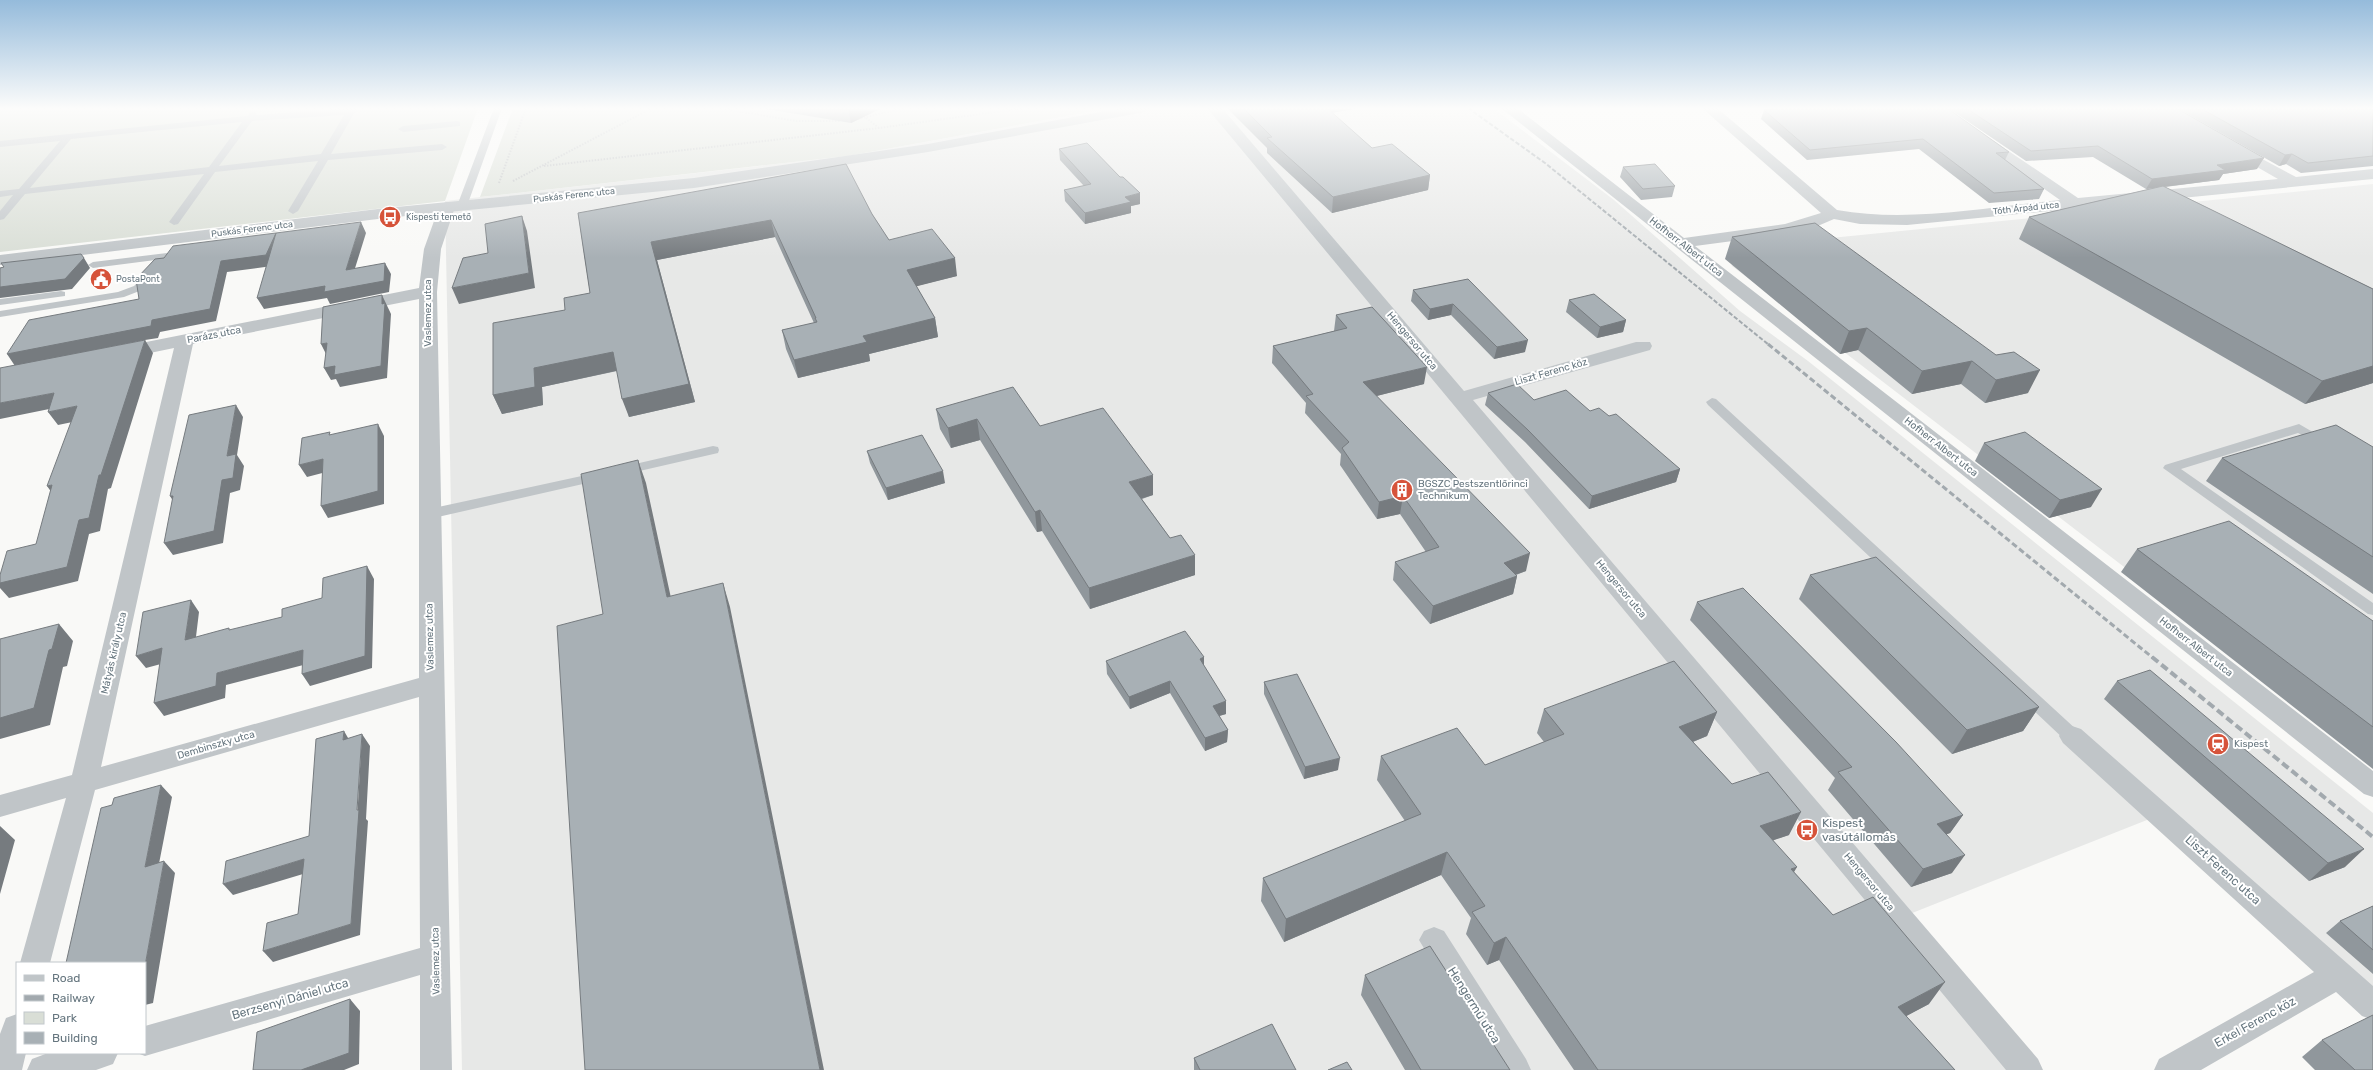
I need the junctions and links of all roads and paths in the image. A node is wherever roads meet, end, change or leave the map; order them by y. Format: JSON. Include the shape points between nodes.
{"nodes":[{"id":1,"x":49,"y":158,"type":"edge"},
{"id":2,"x":221,"y":158,"type":"edge"},
{"id":3,"x":324,"y":158,"type":"joint"},
{"id":4,"x":476,"y":158,"type":"edge"},
{"id":5,"x":509,"y":158,"type":"edge"},
{"id":6,"x":559,"y":158,"type":"edge"},
{"id":7,"x":615,"y":158,"type":"edge"},
{"id":8,"x":863,"y":158,"type":"edge"},
{"id":9,"x":1256,"y":158,"type":"edge"},
{"id":10,"x":1572,"y":158,"type":"edge"},
{"id":11,"x":1767,"y":158,"type":"edge"},
{"id":12,"x":2009,"y":158,"type":"edge"},
{"id":13,"x":2252,"y":158,"type":"edge"},
{"id":14,"x":544,"y":166,"type":"junction"},
{"id":15,"x":212,"y":170,"type":"junction"},
{"id":16,"x":2373,"y":174,"type":"edge"},
{"id":17,"x":2296,"y":183,"type":"junction"},
{"id":18,"x":498,"y":188,"type":"junction"},
{"id":19,"x":20,"y":192,"type":"junction"},
{"id":20,"x":0,"y":194,"type":"edge"},
{"id":21,"x":492,"y":203,"type":"junction"},
{"id":22,"x":2074,"y":203,"type":"junction"},
{"id":23,"x":455,"y":206,"type":"junction"},
{"id":24,"x":293,"y":211,"type":"dead end"},
{"id":25,"x":1832,"y":214,"type":"junction"},
{"id":26,"x":0,"y":216,"type":"edge"},
{"id":27,"x":174,"y":222,"type":"dead end"},
{"id":28,"x":182,"y":237,"type":"junction"},
{"id":29,"x":1682,"y":243,"type":"junction"},
{"id":30,"x":167,"y":256,"type":"junction"},
{"id":31,"x":0,"y":260,"type":"edge"},
{"id":32,"x":93,"y":265,"type":"dead end"},
{"id":33,"x":145,"y":282,"type":"junction"},
{"id":34,"x":112,"y":287,"type":"dead end"},
{"id":35,"x":428,"y":292,"type":"junction"},
{"id":36,"x":61,"y":294,"type":"dead end"},
{"id":37,"x":0,"y":302,"type":"edge"},
{"id":38,"x":0,"y":314,"type":"edge"},
{"id":39,"x":185,"y":341,"type":"junction"},
{"id":40,"x":1643,"y":346,"type":"dead end"},
{"id":41,"x":100,"y":357,"type":"edge"},
{"id":42,"x":1459,"y":398,"type":"junction"},
{"id":43,"x":1712,"y":402,"type":"dead end"},
{"id":44,"x":2334,"y":448,"type":"edge"},
{"id":45,"x":713,"y":450,"type":"dead end"},
{"id":46,"x":429,"y":514,"type":"junction"},
{"id":47,"x":2373,"y":610,"type":"edge"},
{"id":48,"x":431,"y":684,"type":"junction"},
{"id":49,"x":2072,"y":736,"type":"joint"},
{"id":50,"x":84,"y":782,"type":"junction"},
{"id":51,"x":2373,"y":786,"type":"edge"},
{"id":52,"x":0,"y":806,"type":"edge"},
{"id":53,"x":1434,"y":940,"type":"dead end"},
{"id":54,"x":436,"y":957,"type":"junction"},
{"id":55,"x":35,"y":962,"type":"edge"},
{"id":56,"x":2340,"y":974,"type":"junction"},
{"id":57,"x":2373,"y":1006,"type":"edge"},
{"id":58,"x":16,"y":1033,"type":"edge"},
{"id":59,"x":146,"y":1041,"type":"edge"},
{"id":60,"x":99,"y":1054,"type":"edge"},
{"id":61,"x":6,"y":1070,"type":"edge"},
{"id":62,"x":44,"y":1070,"type":"edge"},
{"id":63,"x":436,"y":1070,"type":"edge"},
{"id":64,"x":1515,"y":1070,"type":"edge"},
{"id":65,"x":2027,"y":1070,"type":"edge"},
{"id":66,"x":2170,"y":1070,"type":"edge"}],
"edges":[{"from":1,"to":19,"type":"lane"},
{"from":2,"to":15,"type":"lane"},
{"from":3,"to":15,"type":"lane"},
{"from":3,"to":24,"type":"lane"},
{"from":4,"to":23,"type":"lane"},
{"from":5,"to":18,"type":"path"},
{"from":6,"to":14,"type":"path"},
{"from":7,"to":14,"type":"path"},
{"from":8,"to":21,"type":"street","name":"Puskás Ferenc utca","via":[[717,180]]},
{"from":9,"to":42,"type":"street","name":"Hengersor utca"},
{"from":10,"to":29,"type":"street","name":"Hofherr Albert utca"},
{"from":11,"to":25,"type":"street"},
{"from":12,"to":22,"type":"street"},
{"from":13,"to":17,"type":"street"},
{"from":14,"to":18,"type":"path"},
{"from":15,"to":19,"type":"lane"},
{"from":15,"to":27,"type":"lane"},
{"from":16,"to":17,"type":"street","name":"Tóth Árpád utca"},
{"from":17,"to":22,"type":"street","name":"Tóth Árpád utca"},
{"from":18,"to":21,"type":"path"},
{"from":19,"to":20,"type":"lane"},
{"from":19,"to":26,"type":"lane"},
{"from":21,"to":23,"type":"street","name":"Puskás Ferenc utca"},
{"from":22,"to":25,"type":"street","name":"Tóth Árpád utca","via":[[1907,220],[1860,219]]},
{"from":23,"to":28,"type":"street","name":"Puskás Ferenc utca"},
{"from":23,"to":35,"type":"street","name":"Vaslemez utca","via":[[434,238],[429,259]]},
{"from":25,"to":29,"type":"street","via":[[1814,222],[1785,229]]},
{"from":28,"to":30,"type":"lane"},
{"from":28,"to":31,"type":"street","name":"Puskás Ferenc utca"},
{"from":29,"to":51,"type":"street","name":"Hofherr Albert utca"},
{"from":30,"to":32,"type":"lane"},
{"from":30,"to":33,"type":"lane"},
{"from":33,"to":34,"type":"lane"},
{"from":33,"to":38,"type":"lane","via":[[138,288],[120,295]]},
{"from":35,"to":39,"type":"street","name":"Parázs utca"},
{"from":35,"to":46,"type":"street","name":"Vaslemez utca"},
{"from":36,"to":37,"type":"lane"},
{"from":39,"to":41,"type":"street","name":"Parázs utca"},
{"from":39,"to":50,"type":"street","name":"Mátyás király utca"},
{"from":40,"to":42,"type":"street","name":"Liszt Ferenc köz"},
{"from":42,"to":65,"type":"street","name":"Hengersor utca"},
{"from":43,"to":49,"type":"lane"},
{"from":44,"to":47,"type":"lane","via":[[2299,428],[2170,468]]},
{"from":45,"to":46,"type":"lane"},
{"from":46,"to":48,"type":"street","name":"Vaslemez utca"},
{"from":48,"to":50,"type":"street","name":"Dembinszky utca"},
{"from":48,"to":54,"type":"street","name":"Vaslemez utca"},
{"from":49,"to":56,"type":"street","name":"Liszt Ferenc utca"},
{"from":50,"to":52,"type":"street","name":"Dembinszky utca"},
{"from":50,"to":55,"type":"street","name":"Mátyás király utca"},
{"from":53,"to":64,"type":"street","name":"Hengermű utca"},
{"from":54,"to":59,"type":"street","name":"Berzsenyi Dániel utca"},
{"from":54,"to":63,"type":"street","name":"Vaslemez utca"},
{"from":56,"to":57,"type":"street","name":"Liszt Ferenc utca"},
{"from":56,"to":66,"type":"street","name":"Erkel Ferenc köz"},
{"from":58,"to":61,"type":"street"},
{"from":60,"to":62,"type":"street"}]}
